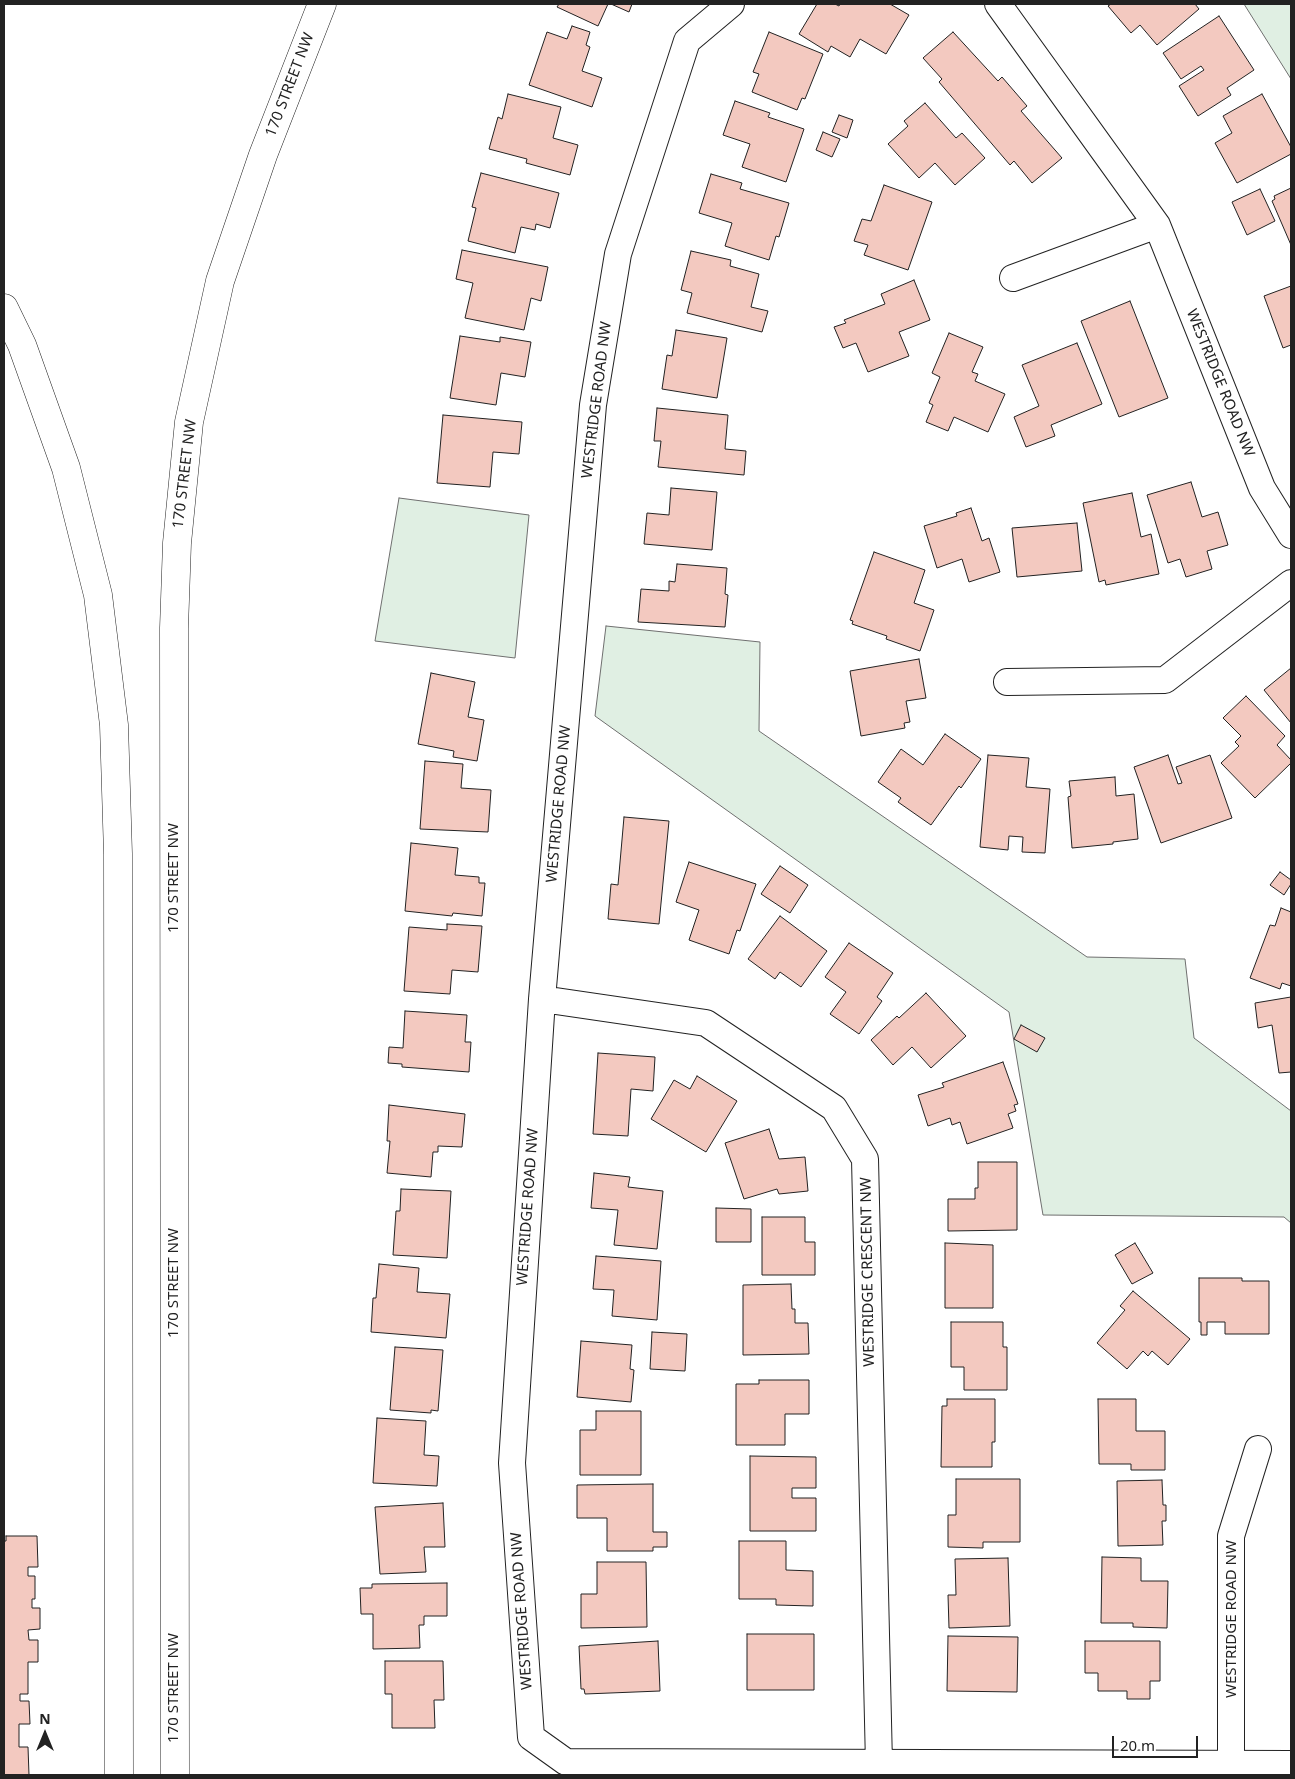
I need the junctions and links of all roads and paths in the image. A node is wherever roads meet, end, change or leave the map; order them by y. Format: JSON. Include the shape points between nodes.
{"nodes":[{"id":1,"x":322,"y":4,"type":"edge"},
{"id":2,"x":731,"y":4,"type":"edge"},
{"id":3,"x":998,"y":4,"type":"edge"},
{"id":4,"x":1157,"y":225,"type":"junction"},
{"id":5,"x":1013,"y":278,"type":"dead end"},
{"id":6,"x":4,"y":308,"type":"edge"},
{"id":7,"x":1291,"y":535,"type":"edge"},
{"id":8,"x":1291,"y":583,"type":"edge"},
{"id":9,"x":1007,"y":682,"type":"dead end"},
{"id":10,"x":542,"y":999,"type":"junction"},
{"id":11,"x":1258,"y":1449,"type":"dead end"},
{"id":12,"x":879,"y":1764,"type":"junction"},
{"id":13,"x":1231,"y":1764,"type":"junction"},
{"id":14,"x":1291,"y":1764,"type":"edge"},
{"id":15,"x":119,"y":1775,"type":"edge"},
{"id":16,"x":174,"y":1775,"type":"edge"}],
"edges":[{"from":1,"to":16,"type":"main road","name":"170 STREET NW","via":[[263,155],[220,281],[189,422],[177,543],[174,628]]},
{"from":2,"to":10,"type":"street","name":"WESTRIDGE ROAD NW","via":[[687,41],[618,254],[593,405]]},
{"from":3,"to":4,"type":"street","name":"WESTRIDGE ROAD NW"},
{"from":4,"to":5,"type":"street"},
{"from":4,"to":7,"type":"street","name":"WESTRIDGE ROAD NW","via":[[1262,488]]},
{"from":6,"to":15,"type":"main road","via":[[22,345],[66,468],[98,595],[114,725],[118,854]]},
{"from":8,"to":9,"type":"street","via":[[1165,680]]},
{"from":10,"to":12,"type":"street","name":"WESTRIDGE CRESCENT NW","via":[[706,1023],[834,1108],[865,1159]]},
{"from":10,"to":12,"type":"street","name":"WESTRIDGE ROAD NW","via":[[512,1464],[530,1737],[566,1762]]},
{"from":11,"to":13,"type":"street","name":"WESTRIDGE ROAD NW","via":[[1231,1536]]},
{"from":12,"to":13,"type":"street","name":"WESTRIDGE ROAD NW"},
{"from":13,"to":14,"type":"street","name":"WESTRIDGE ROAD NW"}]}
